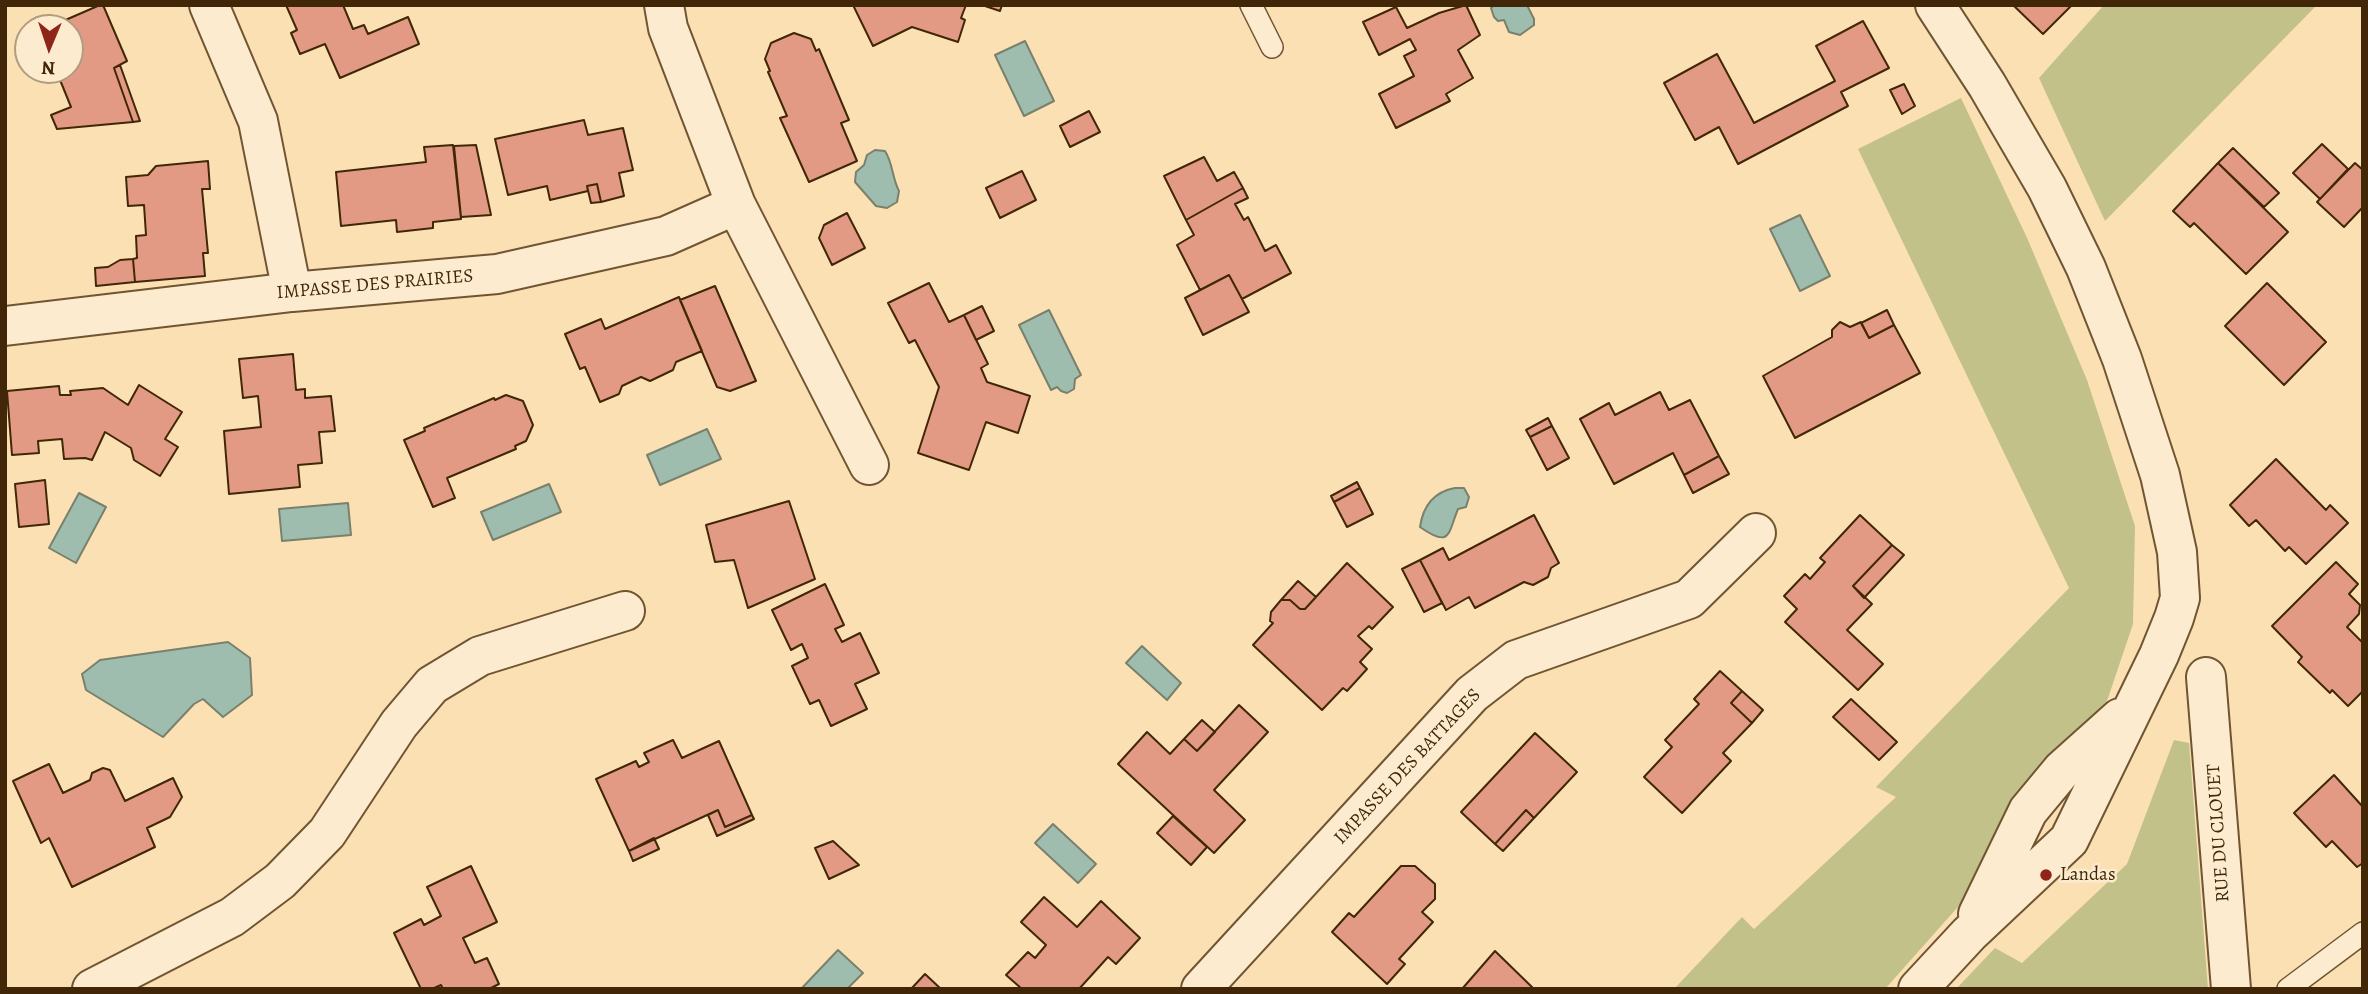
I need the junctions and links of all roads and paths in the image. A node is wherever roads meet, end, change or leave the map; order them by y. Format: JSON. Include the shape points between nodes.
{"nodes":[{"id":1,"x":209,"y":5,"type":"edge"},
{"id":2,"x":664,"y":5,"type":"edge"},
{"id":3,"x":1251,"y":5,"type":"edge"},
{"id":4,"x":1935,"y":5,"type":"edge"},
{"id":5,"x":1272,"y":47,"type":"dead end"},
{"id":6,"x":736,"y":205,"type":"junction"},
{"id":7,"x":292,"y":292,"type":"junction"},
{"id":8,"x":5,"y":326,"type":"edge"},
{"id":9,"x":869,"y":465,"type":"dead end"},
{"id":10,"x":1756,"y":533,"type":"dead end"},
{"id":11,"x":625,"y":611,"type":"dead end"},
{"id":12,"x":2206,"y":677,"type":"dead end"},
{"id":13,"x":2363,"y":933,"type":"edge"},
{"id":14,"x":92,"y":989,"type":"edge"},
{"id":15,"x":1201,"y":989,"type":"edge"},
{"id":16,"x":1918,"y":989,"type":"edge"},
{"id":17,"x":2231,"y":989,"type":"edge"},
{"id":18,"x":2288,"y":989,"type":"edge"}],
"edges":[{"from":1,"to":7,"type":"street","via":[[258,121]]},
{"from":2,"to":6,"type":"street","via":[[667,28]]},
{"from":3,"to":5,"type":"lane"},
{"from":4,"to":16,"type":"street","via":[[2047,188],[2086,268],[2142,414],[2160,475],[2177,552],[2180,598],[2159,655],[2069,840]]},
{"from":6,"to":7,"type":"street","name":"IMPASSE DES PRAIRIES","via":[[666,236],[498,274]]},
{"from":6,"to":9,"type":"street"},
{"from":7,"to":8,"type":"street","name":"IMPASSE DES PRAIRIES"},
{"from":10,"to":15,"type":"street","name":"IMPASSE DES BATTAGES","via":[[1689,599],[1516,660],[1472,694]]},
{"from":11,"to":14,"type":"street","via":[[480,656],[432,685],[398,724],[327,833],[279,881],[232,916]]},
{"from":12,"to":17,"type":"street","name":"RUE DU CLOUET"},
{"from":13,"to":18,"type":"lane"}]}
